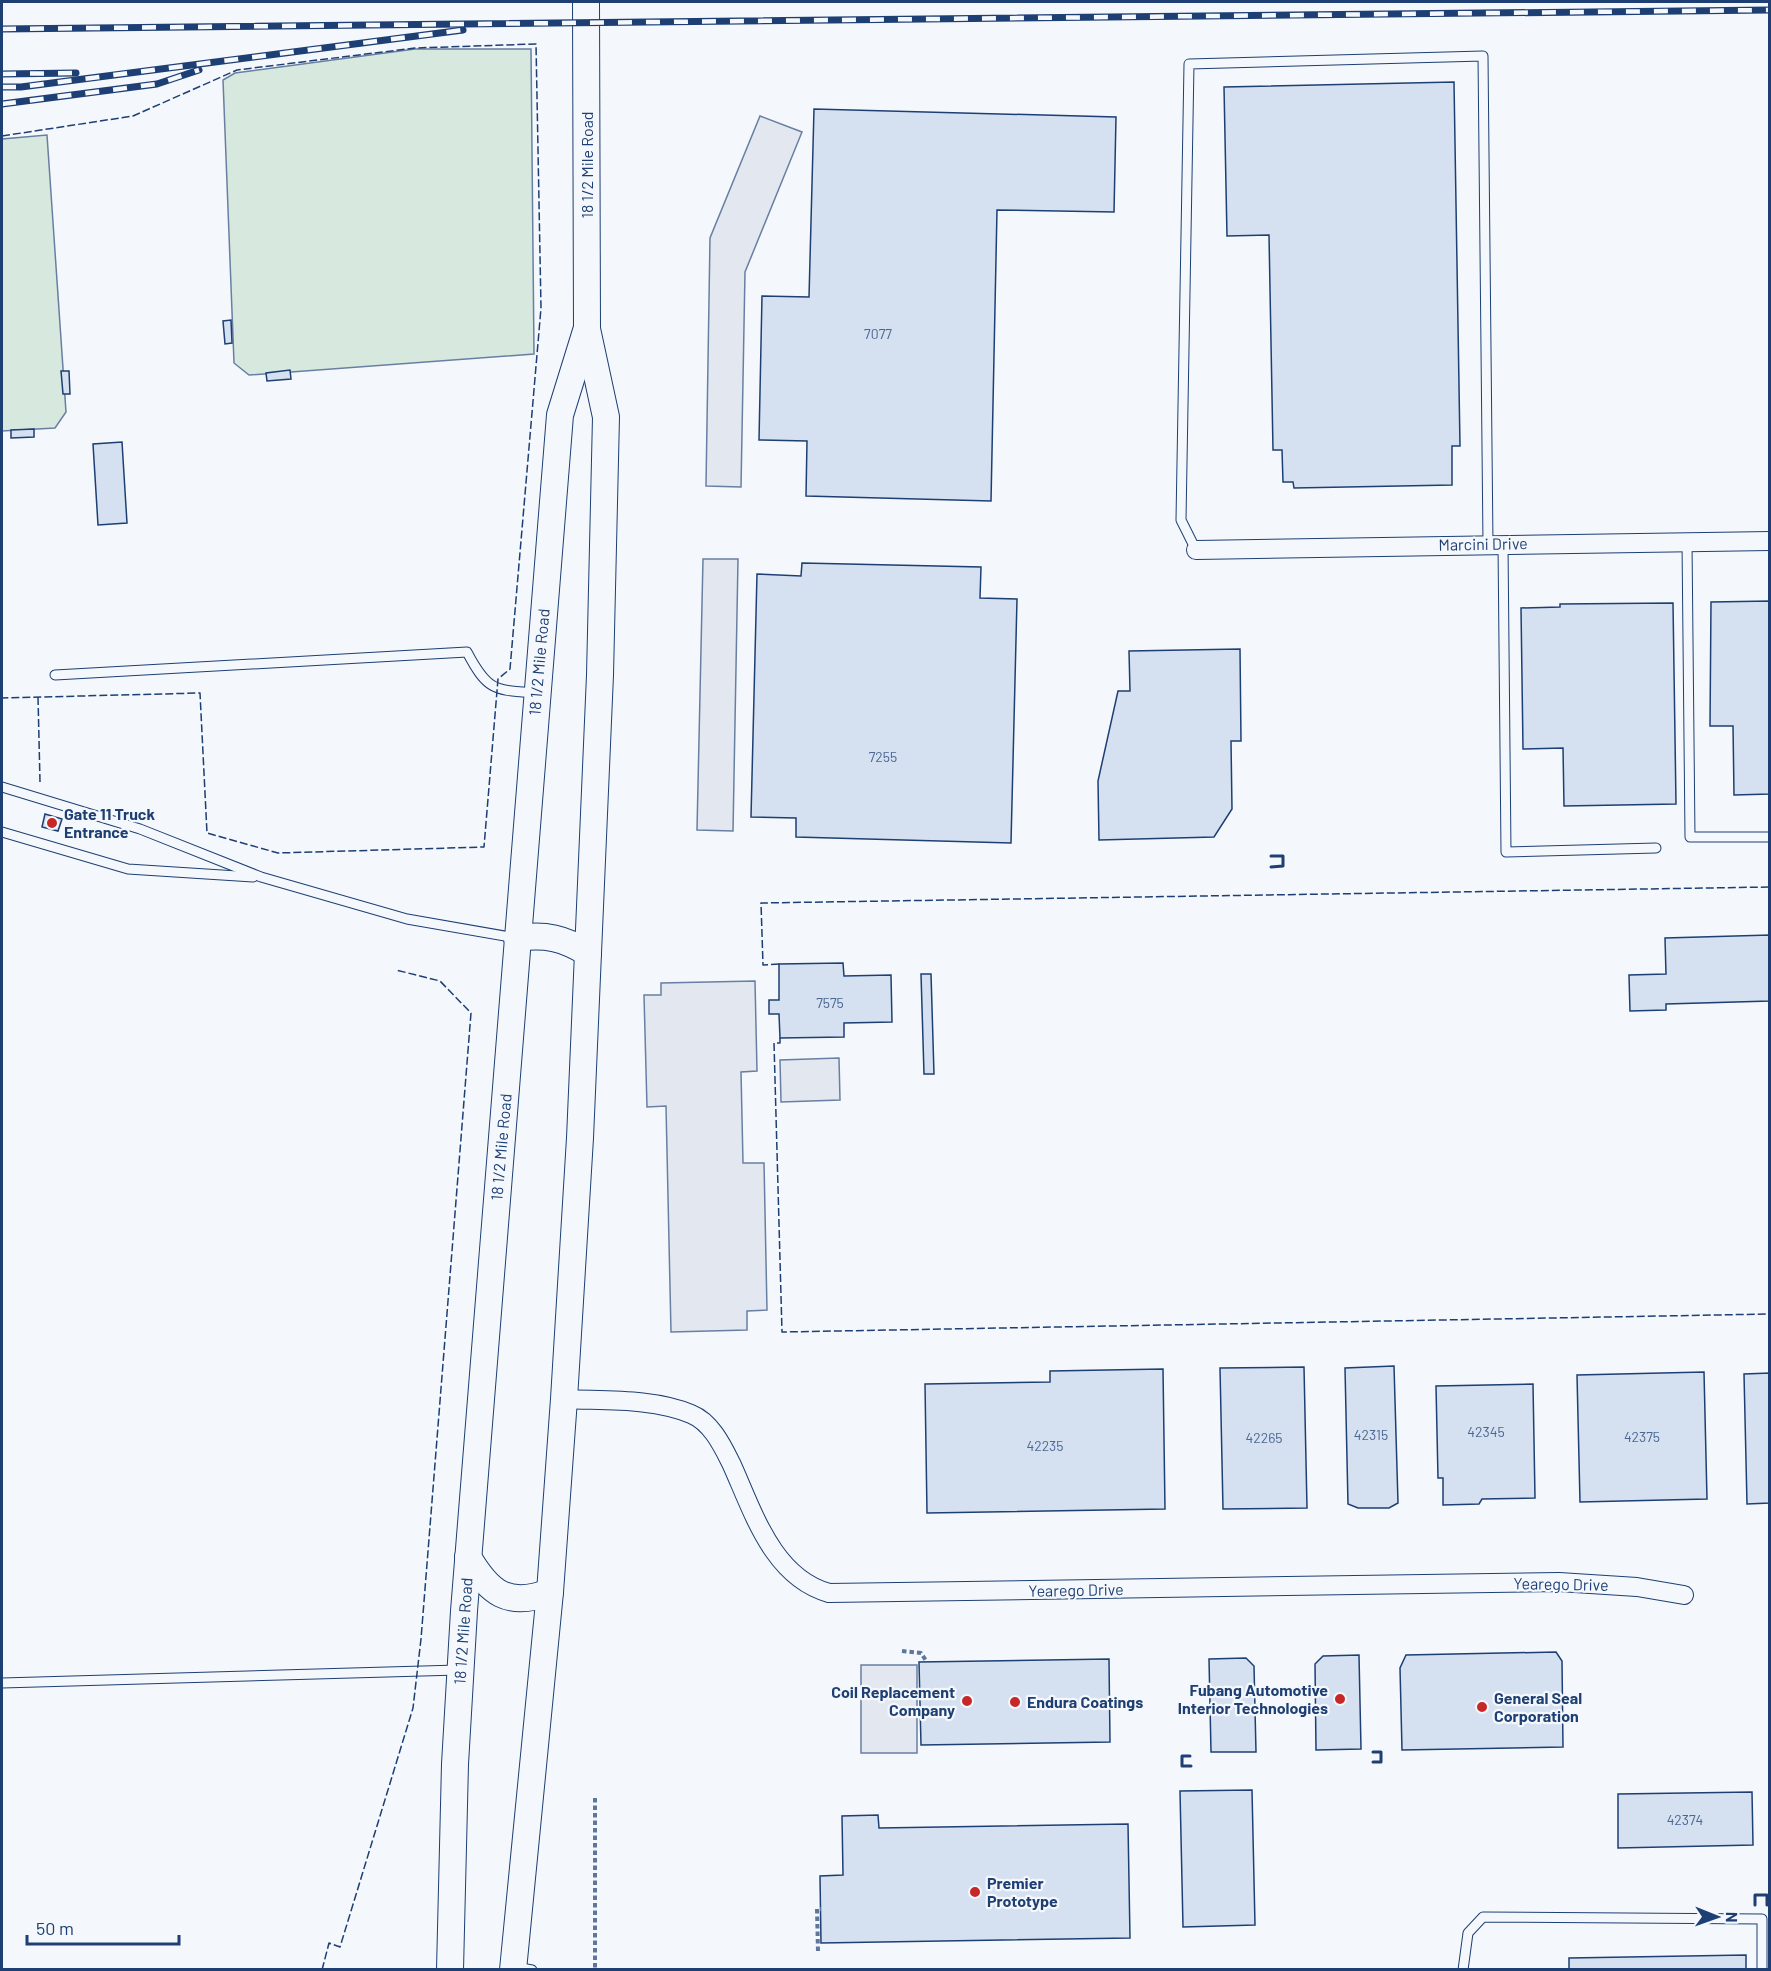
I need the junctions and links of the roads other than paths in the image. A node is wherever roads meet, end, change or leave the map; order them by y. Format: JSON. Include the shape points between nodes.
{"nodes":[{"id":1,"x":586,"y":2,"type":"edge"},
{"id":2,"x":587,"y":329,"type":"junction"},
{"id":3,"x":1770,"y":541,"type":"edge"},
{"id":4,"x":1686,"y":542,"type":"junction"},
{"id":5,"x":1495,"y":544,"type":"junction"},
{"id":6,"x":1196,"y":550,"type":"joint"},
{"id":7,"x":55,"y":675,"type":"dead end"},
{"id":8,"x":537,"y":693,"type":"junction"},
{"id":9,"x":2,"y":787,"type":"edge"},
{"id":10,"x":2,"y":832,"type":"edge"},
{"id":11,"x":1770,"y":837,"type":"edge"},
{"id":12,"x":1656,"y":848,"type":"dead end"},
{"id":13,"x":261,"y":877,"type":"junction"},
{"id":14,"x":517,"y":938,"type":"junction"},
{"id":15,"x":588,"y":953,"type":"junction"},
{"id":16,"x":564,"y":1399,"type":"junction"},
{"id":17,"x":468,"y":1557,"type":"junction"},
{"id":18,"x":550,"y":1592,"type":"junction"},
{"id":19,"x":1684,"y":1595,"type":"dead end"},
{"id":20,"x":460,"y":1670,"type":"junction"},
{"id":21,"x":2,"y":1683,"type":"edge"},
{"id":22,"x":519,"y":1969,"type":"edge"},
{"id":23,"x":450,"y":1970,"type":"edge"},
{"id":24,"x":1463,"y":1970,"type":"edge"},
{"id":25,"x":1762,"y":1970,"type":"edge"}],
"edges":[{"from":1,"to":2,"type":"street","name":"18 1/2 Mile Road"},
{"from":2,"to":8,"type":"street","name":"18 1/2 Mile Road","via":[[560,415]]},
{"from":2,"to":15,"type":"street","name":"18 1/2 Mile Road","via":[[606,417]]},
{"from":3,"to":4,"type":"street","name":"Marcini Drive"},
{"from":4,"to":5,"type":"street","name":"Marcini Drive"},
{"from":4,"to":11,"type":"lane","via":[[1690,837]]},
{"from":5,"to":6,"type":"street","name":"Marcini Drive"},
{"from":5,"to":6,"type":"lane","via":[[1483,56],[1189,64],[1181,520]]},
{"from":5,"to":12,"type":"lane","via":[[1506,852]]},
{"from":7,"to":8,"type":"lane","via":[[467,652],[478,672],[498,690]]},
{"from":8,"to":14,"type":"street","name":"18 1/2 Mile Road"},
{"from":9,"to":13,"type":"lane","via":[[140,829]]},
{"from":10,"to":13,"type":"lane","via":[[128,869]]},
{"from":13,"to":14,"type":"lane","via":[[407,919]]},
{"from":14,"to":15,"type":"street","via":[[559,938]]},
{"from":14,"to":17,"type":"street","name":"18 1/2 Mile Road"},
{"from":15,"to":16,"type":"street","name":"18 1/2 Mile Road"},
{"from":16,"to":18,"type":"street","name":"18 1/2 Mile Road"},
{"from":16,"to":19,"type":"street","name":"Yearego Drive","via":[[648,1404],[694,1415],[712,1430],[724,1449],[783,1564],[797,1579],[829,1593],[1559,1582]]},
{"from":17,"to":18,"type":"street","via":[[485,1582],[504,1596],[534,1598]]},
{"from":17,"to":20,"type":"street","name":"18 1/2 Mile Road"},
{"from":18,"to":22,"type":"street","name":"18 1/2 Mile Road"},
{"from":20,"to":21,"type":"lane"},
{"from":20,"to":23,"type":"street","name":"18 1/2 Mile Road"},
{"from":24,"to":25,"type":"lane","via":[[1468,1933],[1483,1917],[1762,1919]]}]}
